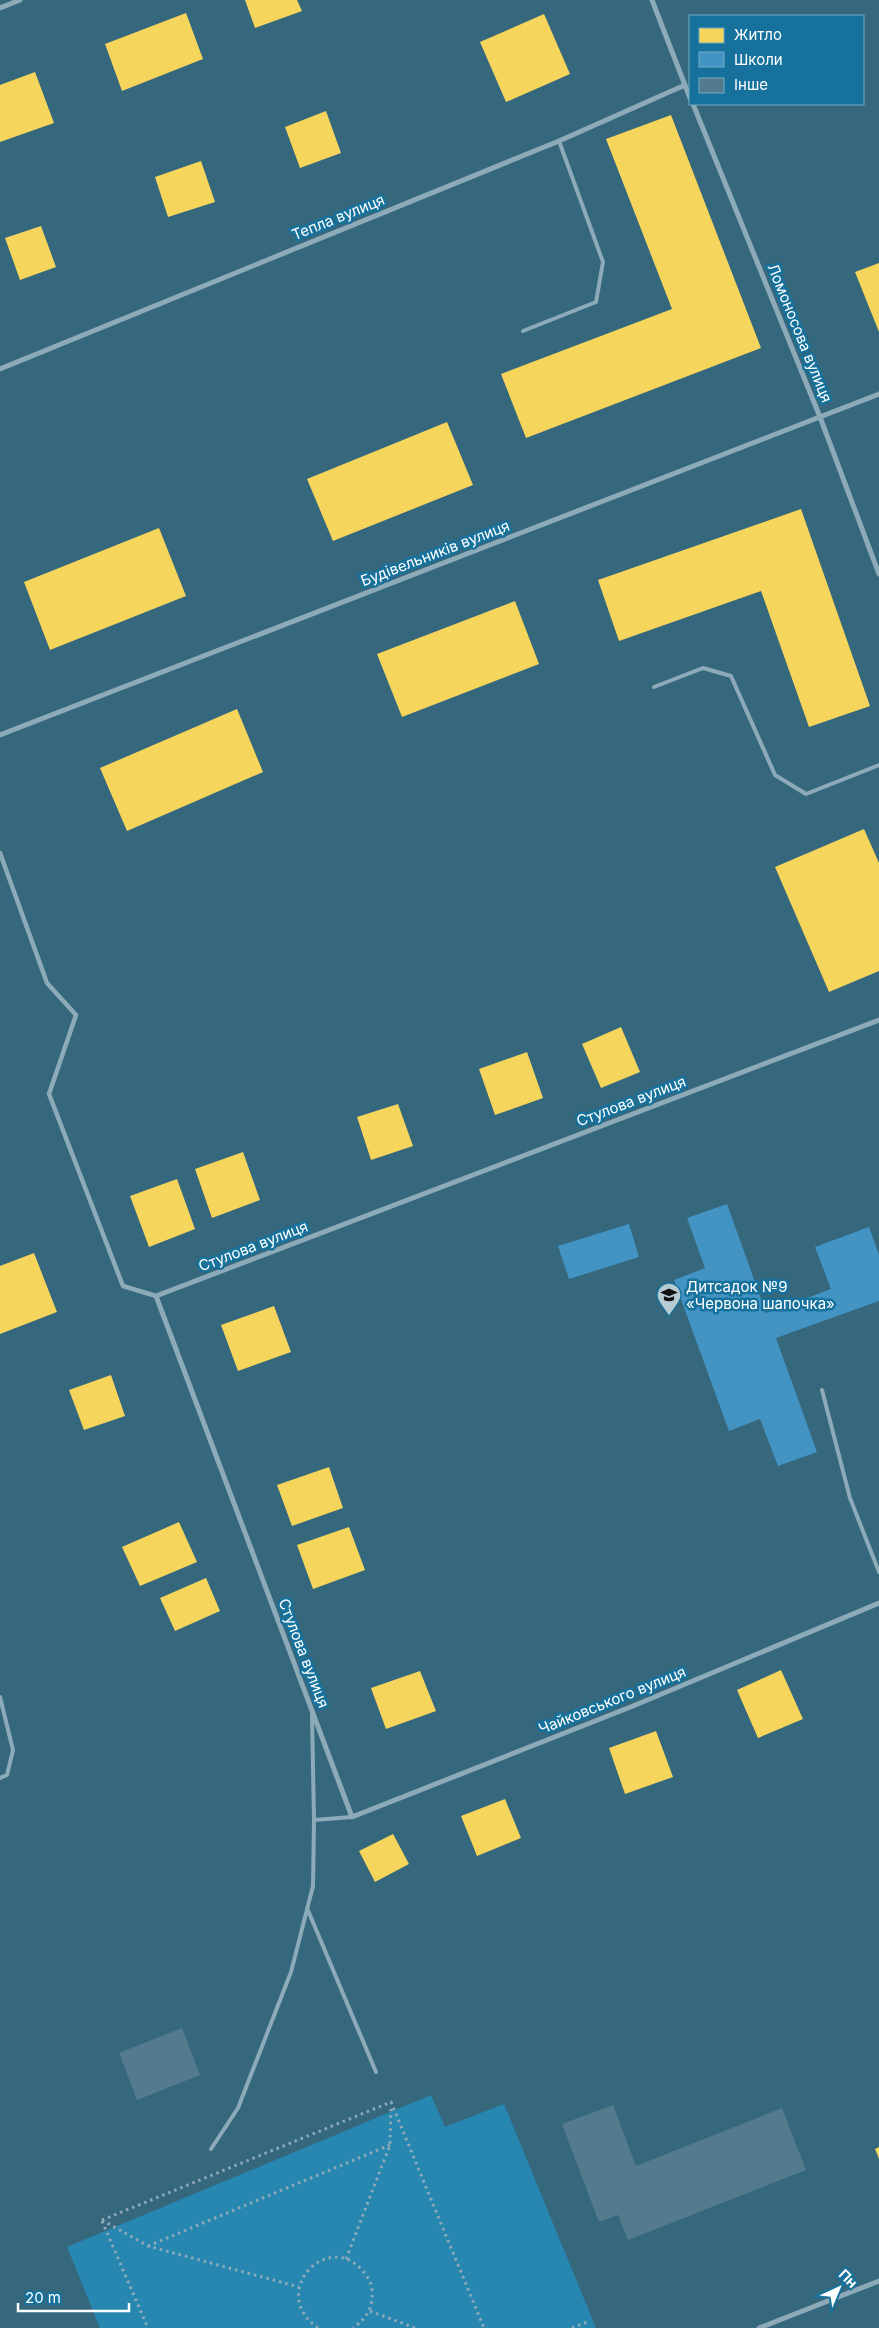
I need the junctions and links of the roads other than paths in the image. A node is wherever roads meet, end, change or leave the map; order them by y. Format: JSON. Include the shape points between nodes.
{"nodes":[{"id":1,"x":20,"y":0,"type":"edge"},
{"id":2,"x":652,"y":0,"type":"edge"},
{"id":3,"x":0,"y":8,"type":"edge"},
{"id":4,"x":685,"y":85,"type":"junction"},
{"id":5,"x":689,"y":95,"type":"edge"},
{"id":6,"x":692,"y":105,"type":"edge"},
{"id":7,"x":559,"y":141,"type":"junction"},
{"id":8,"x":523,"y":331,"type":"dead end"},
{"id":9,"x":0,"y":369,"type":"edge"},
{"id":10,"x":879,"y":394,"type":"edge"},
{"id":11,"x":820,"y":417,"type":"junction"},
{"id":12,"x":879,"y":574,"type":"edge"},
{"id":13,"x":654,"y":687,"type":"dead end"},
{"id":14,"x":0,"y":735,"type":"edge"},
{"id":15,"x":879,"y":765,"type":"edge"},
{"id":16,"x":0,"y":853,"type":"edge"},
{"id":17,"x":879,"y":1020,"type":"edge"},
{"id":18,"x":156,"y":1296,"type":"junction"},
{"id":19,"x":822,"y":1390,"type":"dead end"},
{"id":20,"x":879,"y":1572,"type":"edge"},
{"id":21,"x":879,"y":1604,"type":"edge"},
{"id":22,"x":0,"y":1697,"type":"edge"},
{"id":23,"x":312,"y":1710,"type":"junction"},
{"id":24,"x":0,"y":1778,"type":"edge"},
{"id":25,"x":352,"y":1817,"type":"junction"},
{"id":26,"x":314,"y":1820,"type":"junction"},
{"id":27,"x":307,"y":1908,"type":"junction"},
{"id":28,"x":376,"y":2072,"type":"dead end"},
{"id":29,"x":211,"y":2149,"type":"dead end"},
{"id":30,"x":879,"y":2281,"type":"edge"},
{"id":31,"x":759,"y":2328,"type":"edge"}],
"edges":[{"from":1,"to":3,"type":"street"},
{"from":2,"to":4,"type":"street"},
{"from":4,"to":5,"type":"street"},
{"from":4,"to":7,"type":"street","name":"Тепла вулиця"},
{"from":6,"to":11,"type":"street","name":"Ломоносова вулиця"},
{"from":7,"to":8,"type":"lane","via":[[603,262],[596,302]]},
{"from":7,"to":9,"type":"street","name":"Тепла вулиця"},
{"from":10,"to":11,"type":"street","name":"Будівельників вулиця"},
{"from":11,"to":12,"type":"street","name":"Ломоносова вулиця"},
{"from":11,"to":14,"type":"street","name":"Будівельників вулиця"},
{"from":13,"to":15,"type":"lane","via":[[703,668],[730,676],[774,776],[806,794]]},
{"from":16,"to":18,"type":"street","via":[[47,983],[76,1015],[49,1094],[123,1286]]},
{"from":17,"to":18,"type":"street","name":"Стулова вулиця"},
{"from":18,"to":23,"type":"street","name":"Стулова вулиця"},
{"from":19,"to":20,"type":"lane","via":[[850,1498]]},
{"from":21,"to":25,"type":"street","name":"Чайковського вулиця"},
{"from":22,"to":24,"type":"lane","via":[[14,1750],[7,1775]]},
{"from":23,"to":25,"type":"street","name":"Стулова вулиця"},
{"from":23,"to":26,"type":"lane"},
{"from":25,"to":26,"type":"lane"},
{"from":26,"to":27,"type":"lane","via":[[313,1886]]},
{"from":27,"to":28,"type":"lane"},
{"from":27,"to":29,"type":"lane","via":[[291,1972],[238,2108]]},
{"from":30,"to":31,"type":"street"}]}
